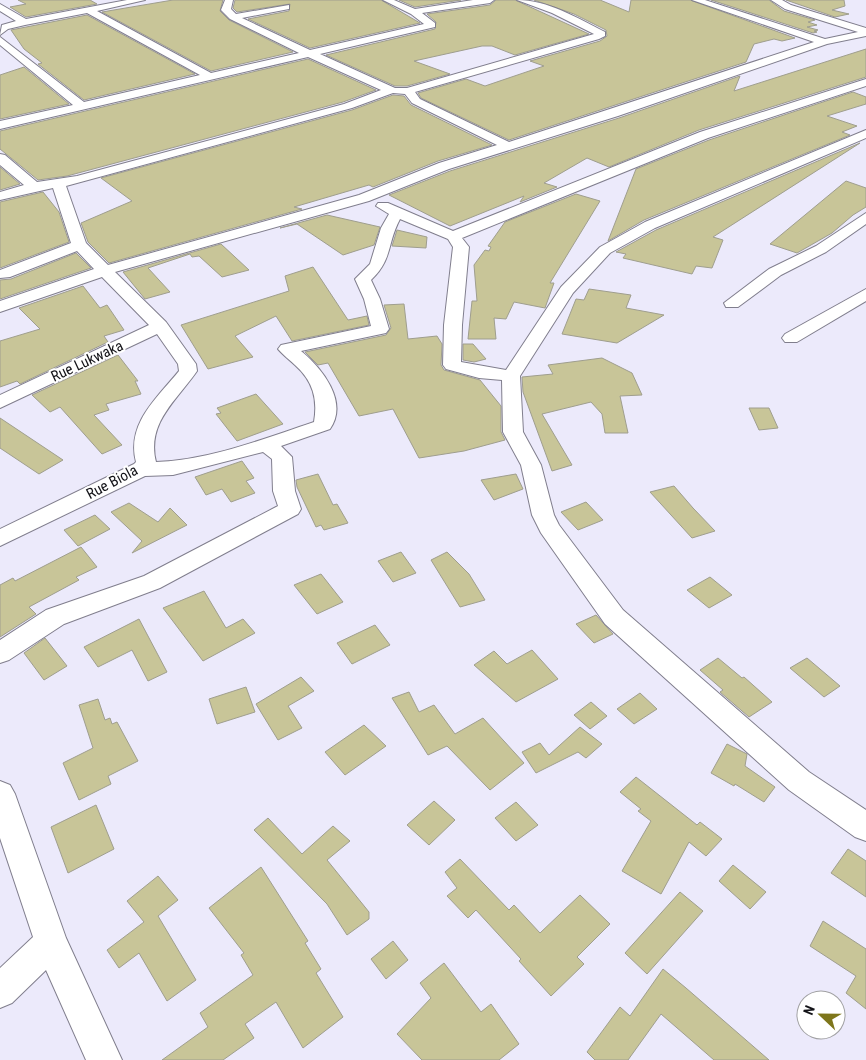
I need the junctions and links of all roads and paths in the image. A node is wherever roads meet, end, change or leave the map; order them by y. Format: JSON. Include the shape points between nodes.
{"nodes":[{"id":1,"x":141,"y":0,"type":"edge"},
{"id":2,"x":229,"y":0,"type":"edge"},
{"id":3,"x":387,"y":0,"type":"edge"},
{"id":4,"x":490,"y":0,"type":"edge"},
{"id":5,"x":521,"y":0,"type":"edge"},
{"id":6,"x":696,"y":0,"type":"edge"},
{"id":7,"x":775,"y":0,"type":"edge"},
{"id":8,"x":0,"y":6,"type":"edge"},
{"id":9,"x":286,"y":7,"type":"dead end"},
{"id":10,"x":88,"y":10,"type":"junction"},
{"id":11,"x":414,"y":12,"type":"junction"},
{"id":12,"x":233,"y":16,"type":"junction"},
{"id":13,"x":24,"y":22,"type":"junction"},
{"id":14,"x":0,"y":32,"type":"edge"},
{"id":15,"x":866,"y":32,"type":"edge"},
{"id":16,"x":0,"y":40,"type":"edge"},
{"id":17,"x":824,"y":42,"type":"junction"},
{"id":18,"x":308,"y":54,"type":"junction"},
{"id":19,"x":209,"y":76,"type":"junction"},
{"id":20,"x":866,"y":82,"type":"edge"},
{"id":21,"x":391,"y":90,"type":"junction"},
{"id":22,"x":408,"y":91,"type":"junction"},
{"id":23,"x":81,"y":105,"type":"junction"},
{"id":24,"x":0,"y":125,"type":"edge"},
{"id":25,"x":866,"y":134,"type":"edge"},
{"id":26,"x":508,"y":146,"type":"junction"},
{"id":27,"x":0,"y":158,"type":"edge"},
{"id":28,"x":59,"y":184,"type":"junction"},
{"id":29,"x":34,"y":187,"type":"junction"},
{"id":30,"x":0,"y":196,"type":"edge"},
{"id":31,"x":364,"y":198,"type":"junction"},
{"id":32,"x":397,"y":212,"type":"junction"},
{"id":33,"x":866,"y":218,"type":"edge"},
{"id":34,"x":454,"y":236,"type":"junction"},
{"id":35,"x":79,"y":245,"type":"junction"},
{"id":36,"x":106,"y":270,"type":"junction"},
{"id":37,"x":2,"y":272,"type":"edge"},
{"id":38,"x":866,"y":294,"type":"edge"},
{"id":39,"x":24,"y":297,"type":"junction"},
{"id":40,"x":732,"y":303,"type":"dead end"},
{"id":41,"x":0,"y":307,"type":"edge"},
{"id":42,"x":164,"y":332,"type":"junction"},
{"id":43,"x":791,"y":338,"type":"dead end"},
{"id":44,"x":511,"y":376,"type":"junction"},
{"id":45,"x":0,"y":402,"type":"edge"},
{"id":46,"x":268,"y":446,"type":"junction"},
{"id":47,"x":141,"y":469,"type":"junction"},
{"id":48,"x":0,"y":538,"type":"edge"},
{"id":49,"x":0,"y":653,"type":"edge"},
{"id":50,"x":0,"y":794,"type":"edge"},
{"id":51,"x":866,"y":827,"type":"edge"},
{"id":52,"x":52,"y":943,"type":"junction"},
{"id":53,"x":0,"y":991,"type":"edge"},
{"id":54,"x":104,"y":1060,"type":"edge"}],
"edges":[{"from":1,"to":10,"type":"street"},
{"from":2,"to":12,"type":"street","via":[[226,10]]},
{"from":3,"to":11,"type":"street"},
{"from":4,"to":11,"type":"street"},
{"from":5,"to":22,"type":"street","via":[[555,11],[602,34]]},
{"from":6,"to":17,"type":"street"},
{"from":7,"to":15,"type":"street"},
{"from":8,"to":13,"type":"street"},
{"from":9,"to":12,"type":"street"},
{"from":10,"to":13,"type":"street"},
{"from":10,"to":19,"type":"street"},
{"from":11,"to":18,"type":"street","via":[[432,25]]},
{"from":12,"to":18,"type":"street"},
{"from":13,"to":14,"type":"street","via":[[5,27]]},
{"from":15,"to":17,"type":"street"},
{"from":16,"to":23,"type":"street"},
{"from":17,"to":26,"type":"street"},
{"from":18,"to":19,"type":"street"},
{"from":18,"to":21,"type":"street"},
{"from":19,"to":23,"type":"street"},
{"from":20,"to":34,"type":"street","via":[[704,135]]},
{"from":21,"to":22,"type":"street"},
{"from":21,"to":28,"type":"street","via":[[339,108]]},
{"from":22,"to":26,"type":"street","via":[[416,101]]},
{"from":23,"to":24,"type":"street"},
{"from":25,"to":44,"type":"street","via":[[650,224],[605,250],[567,290]]},
{"from":26,"to":31,"type":"street","via":[[444,166]]},
{"from":27,"to":29,"type":"street"},
{"from":28,"to":29,"type":"street"},
{"from":28,"to":35,"type":"street"},
{"from":29,"to":30,"type":"street"},
{"from":31,"to":32,"type":"street"},
{"from":31,"to":36,"type":"street"},
{"from":32,"to":34,"type":"street"},
{"from":32,"to":46,"type":"street","via":[[388,228],[377,266],[362,279],[372,299],[380,329],[288,349],[317,376],[326,396],[326,411],[323,425]]},
{"from":33,"to":40,"type":"street","via":[[821,250],[775,272]]},
{"from":34,"to":44,"type":"street","via":[[461,248],[452,365]]},
{"from":35,"to":36,"type":"street"},
{"from":35,"to":37,"type":"street"},
{"from":36,"to":39,"type":"street"},
{"from":36,"to":42,"type":"street"},
{"from":37,"to":39,"type":"street"},
{"from":38,"to":43,"type":"street"},
{"from":39,"to":41,"type":"street"},
{"from":42,"to":45,"type":"street","name":"Rue Lukwaka"},
{"from":42,"to":47,"type":"street","name":"Rue Biola","via":[[187,364],[188,371],[146,428],[142,454],[146,462]]},
{"from":44,"to":51,"type":"street","via":[[513,432],[531,465],[543,515],[549,528],[614,617],[799,781]]},
{"from":46,"to":47,"type":"street","via":[[173,468]]},
{"from":46,"to":49,"type":"street","via":[[282,458],[284,491],[290,509],[152,582],[55,617]]},
{"from":47,"to":48,"type":"street","name":"Rue Biola"},
{"from":50,"to":52,"type":"street"},
{"from":52,"to":53,"type":"street"},
{"from":52,"to":54,"type":"street"}]}
